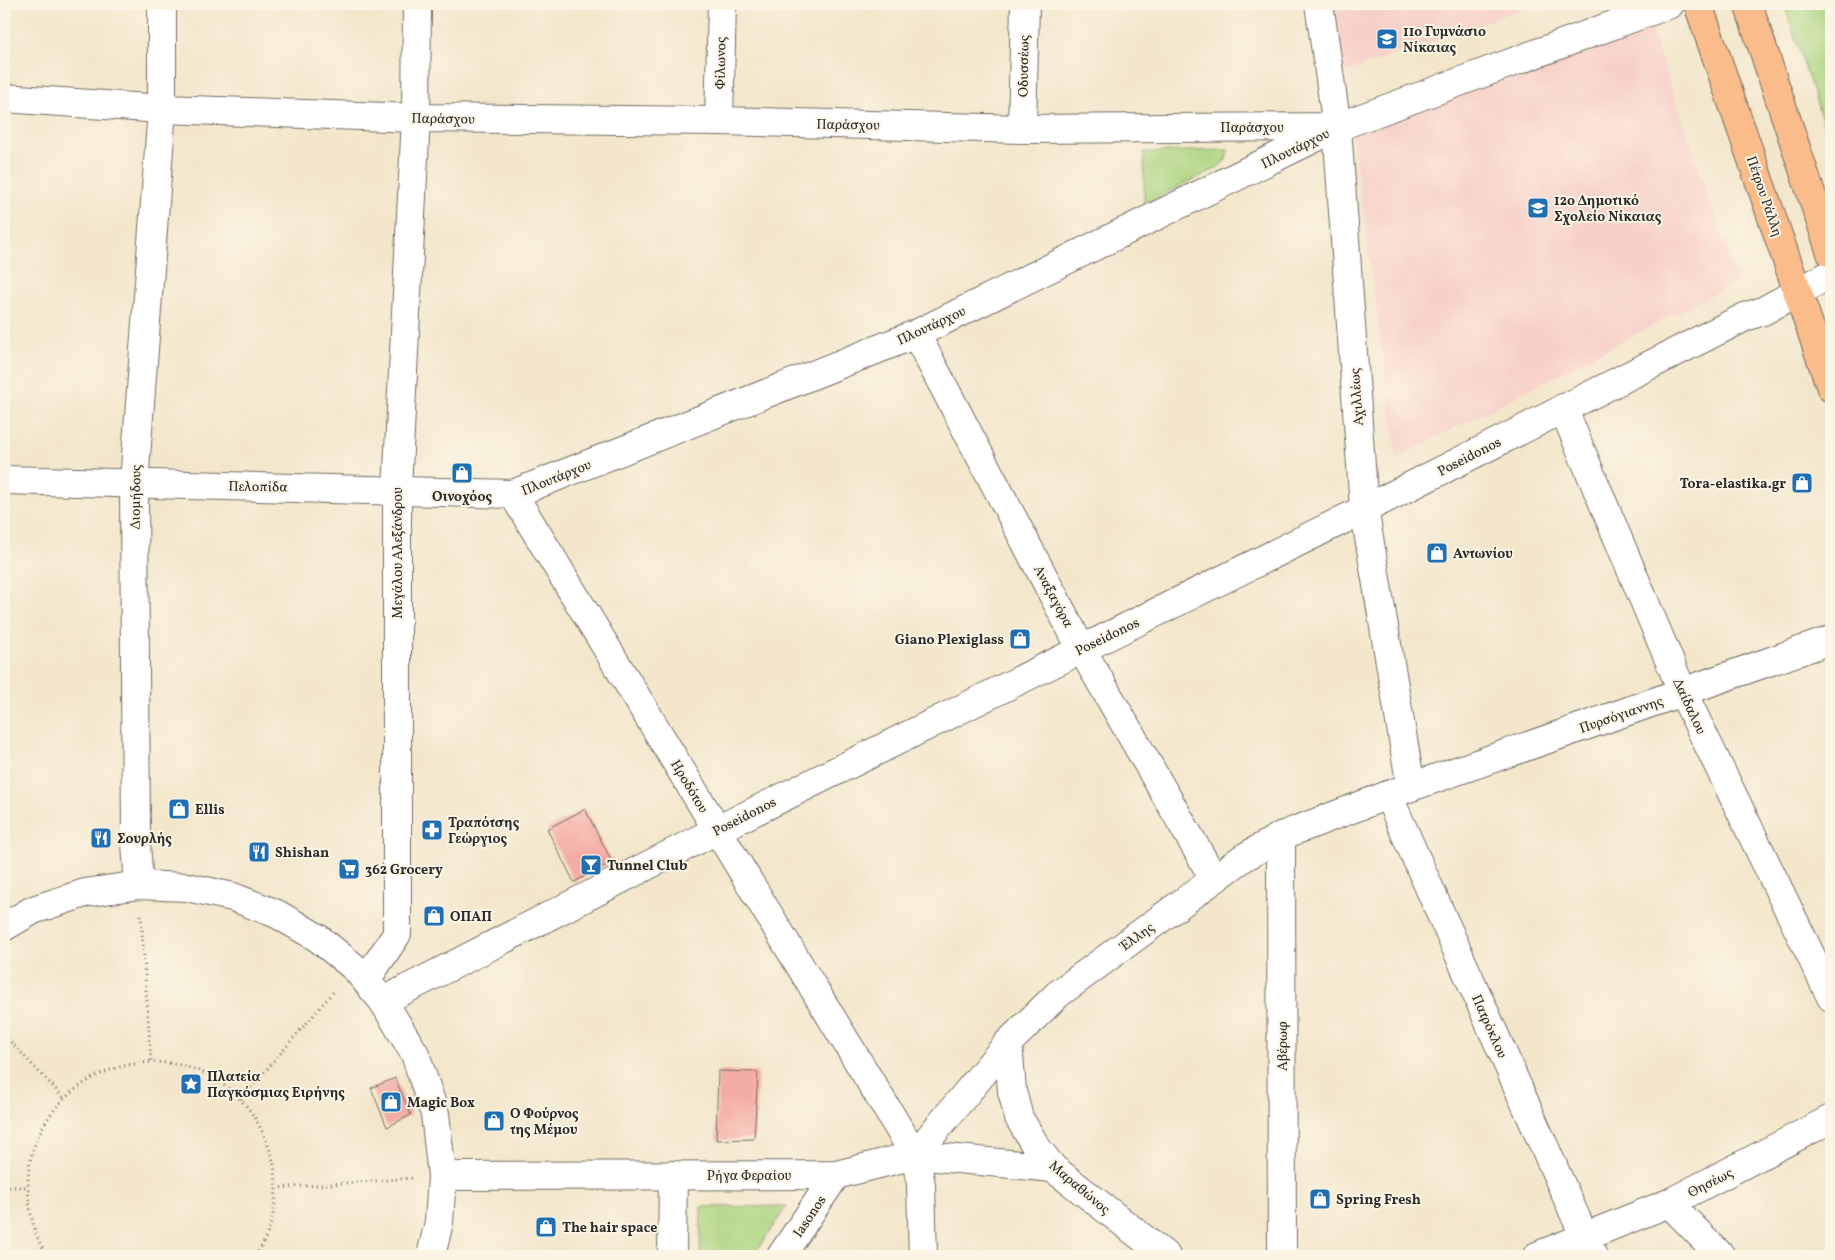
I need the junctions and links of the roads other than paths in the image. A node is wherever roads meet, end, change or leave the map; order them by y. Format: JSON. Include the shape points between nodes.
{"nodes":[{"id":1,"x":162,"y":4,"type":"edge"},
{"id":2,"x":417,"y":4,"type":"edge"},
{"id":3,"x":722,"y":4,"type":"edge"},
{"id":4,"x":1025,"y":4,"type":"edge"},
{"id":5,"x":1319,"y":4,"type":"edge"},
{"id":6,"x":1670,"y":4,"type":"edge"},
{"id":7,"x":1698,"y":4,"type":"edge"},
{"id":8,"x":1748,"y":4,"type":"edge"},
{"id":9,"x":4,"y":98,"type":"edge"},
{"id":10,"x":162,"y":109,"type":"junction"},
{"id":11,"x":416,"y":118,"type":"junction"},
{"id":12,"x":719,"y":122,"type":"junction"},
{"id":13,"x":1337,"y":127,"type":"junction"},
{"id":14,"x":1022,"y":128,"type":"junction"},
{"id":15,"x":1831,"y":253,"type":"edge"},
{"id":16,"x":1831,"y":274,"type":"edge"},
{"id":17,"x":1798,"y":291,"type":"junction"},
{"id":18,"x":916,"y":334,"type":"junction"},
{"id":19,"x":1831,"y":388,"type":"edge"},
{"id":20,"x":1563,"y":408,"type":"junction"},
{"id":21,"x":4,"y":480,"type":"edge"},
{"id":22,"x":134,"y":483,"type":"junction"},
{"id":23,"x":397,"y":490,"type":"junction"},
{"id":24,"x":513,"y":494,"type":"junction"},
{"id":25,"x":1364,"y":508,"type":"junction"},
{"id":26,"x":1831,"y":640,"type":"edge"},
{"id":27,"x":1081,"y":648,"type":"junction"},
{"id":28,"x":1683,"y":693,"type":"junction"},
{"id":29,"x":1399,"y":791,"type":"junction"},
{"id":30,"x":717,"y":830,"type":"junction"},
{"id":31,"x":1281,"y":836,"type":"junction"},
{"id":32,"x":1214,"y":879,"type":"junction"},
{"id":33,"x":139,"y":885,"type":"junction"},
{"id":34,"x":4,"y":927,"type":"edge"},
{"id":35,"x":360,"y":974,"type":"junction"},
{"id":36,"x":1831,"y":997,"type":"edge"},
{"id":37,"x":383,"y":1001,"type":"junction"},
{"id":38,"x":1008,"y":1043,"type":"junction"},
{"id":39,"x":1831,"y":1119,"type":"edge"},
{"id":40,"x":915,"y":1154,"type":"junction"},
{"id":41,"x":1053,"y":1168,"type":"junction"},
{"id":42,"x":836,"y":1175,"type":"junction"},
{"id":43,"x":442,"y":1176,"type":"junction"},
{"id":44,"x":673,"y":1176,"type":"junction"},
{"id":45,"x":1669,"y":1203,"type":"junction"},
{"id":46,"x":1589,"y":1246,"type":"edge"},
{"id":47,"x":431,"y":1256,"type":"edge"},
{"id":48,"x":672,"y":1256,"type":"edge"},
{"id":49,"x":781,"y":1256,"type":"edge"},
{"id":50,"x":923,"y":1256,"type":"edge"},
{"id":51,"x":1166,"y":1256,"type":"edge"},
{"id":52,"x":1282,"y":1256,"type":"edge"},
{"id":53,"x":1537,"y":1256,"type":"edge"},
{"id":54,"x":1721,"y":1256,"type":"edge"}],
"edges":[{"from":1,"to":10,"type":"street","name":"Διομήδους"},
{"from":2,"to":11,"type":"street","name":"Μεγάλου Αλεξάνδρου"},
{"from":3,"to":12,"type":"street","name":"Φίλωνος"},
{"from":4,"to":14,"type":"street","name":"Οδυσσέως"},
{"from":5,"to":13,"type":"street","name":"Αχιλλέως"},
{"from":6,"to":13,"type":"street","name":"Παράσχου"},
{"from":7,"to":17,"type":"main road","name":"Πέτρου Ράλλη"},
{"from":8,"to":15,"type":"main road"},
{"from":9,"to":10,"type":"street","name":"Παράσχου"},
{"from":10,"to":11,"type":"street","name":"Παράσχου"},
{"from":10,"to":22,"type":"street","name":"Διομήδους"},
{"from":11,"to":12,"type":"street","name":"Παράσχου"},
{"from":11,"to":23,"type":"street","name":"Μεγάλου Αλεξάνδρου"},
{"from":12,"to":14,"type":"street","name":"Παράσχου"},
{"from":13,"to":14,"type":"street","name":"Παράσχου"},
{"from":13,"to":18,"type":"street","name":"Πλουτάρχου"},
{"from":13,"to":25,"type":"street","name":"Αχιλλέως"},
{"from":16,"to":17,"type":"street","name":"Poseidonos"},
{"from":17,"to":19,"type":"main road","name":"Πέτρου Ράλλη"},
{"from":17,"to":20,"type":"street","name":"Poseidonos"},
{"from":18,"to":24,"type":"street","name":"Πλουτάρχου"},
{"from":18,"to":27,"type":"street","name":"Αναξαγόρα"},
{"from":20,"to":25,"type":"street","name":"Poseidonos"},
{"from":20,"to":28,"type":"street","name":"Δαίδαλου"},
{"from":21,"to":22,"type":"street","name":"Πελοπίδα"},
{"from":22,"to":23,"type":"street","name":"Πελοπίδα"},
{"from":22,"to":33,"type":"street","name":"Διομήδους"},
{"from":23,"to":24,"type":"street","name":"Πελοπίδα"},
{"from":23,"to":35,"type":"street","name":"Μεγάλου Αλεξάνδρου","via":[[397,934]]},
{"from":24,"to":30,"type":"street","name":"Ηροδότου"},
{"from":25,"to":27,"type":"street","name":"Poseidonos"},
{"from":25,"to":29,"type":"street","name":"Αχιλλέως"},
{"from":26,"to":28,"type":"street","name":"Πυρσόγιαννης"},
{"from":27,"to":30,"type":"street","name":"Poseidonos"},
{"from":27,"to":32,"type":"street","name":"Αναξαγόρα"},
{"from":28,"to":29,"type":"street","name":"Πυρσόγιαννης"},
{"from":28,"to":36,"type":"street","name":"Δαίδαλου"},
{"from":29,"to":31,"type":"street","name":"Έλλης"},
{"from":29,"to":46,"type":"street","name":"Πατρόκλου"},
{"from":30,"to":37,"type":"street","name":"Poseidonos"},
{"from":30,"to":40,"type":"street","name":"Ηροδότου"},
{"from":31,"to":32,"type":"street","name":"Έλλης"},
{"from":31,"to":52,"type":"street","name":"Αβέρωφ"},
{"from":32,"to":38,"type":"street","name":"Έλλης","via":[[1058,994]]},
{"from":33,"to":34,"type":"street","via":[[85,893],[33,910]]},
{"from":33,"to":35,"type":"street","via":[[187,887],[242,900],[277,914],[318,938]]},
{"from":35,"to":37,"type":"street"},
{"from":37,"to":43,"type":"street","via":[[415,1054],[435,1114]]},
{"from":38,"to":40,"type":"street","name":"Έλλης"},
{"from":38,"to":41,"type":"street","name":"Μαραθώνος","via":[[1012,1091],[1019,1118]]},
{"from":39,"to":45,"type":"street","name":"Θησέως"},
{"from":40,"to":41,"type":"street","name":"Ρήγα Φεραίου"},
{"from":40,"to":42,"type":"street","name":"Ρήγα Φεραίου"},
{"from":40,"to":50,"type":"street","via":[[921,1184]]},
{"from":41,"to":51,"type":"street","name":"Μαραθώνος"},
{"from":42,"to":44,"type":"street","name":"Ρήγα Φεραίου"},
{"from":42,"to":49,"type":"street","name":"Iasonos"},
{"from":43,"to":44,"type":"street","name":"Ρήγα Φεραίου"},
{"from":43,"to":47,"type":"street","via":[[439,1222]]},
{"from":44,"to":48,"type":"street"},
{"from":45,"to":46,"type":"street","name":"Θησέως"},
{"from":45,"to":54,"type":"street"},
{"from":46,"to":53,"type":"street","name":"Θησέως"}]}
